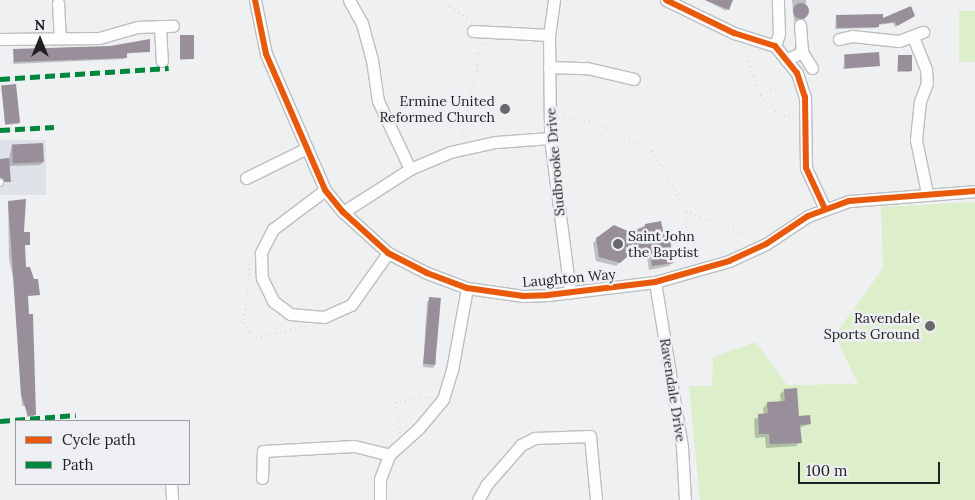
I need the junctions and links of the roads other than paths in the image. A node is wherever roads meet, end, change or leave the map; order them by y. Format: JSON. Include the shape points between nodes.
{"nodes":[{"id":1,"x":255,"y":0,"type":"edge"},
{"id":2,"x":349,"y":0,"type":"edge"},
{"id":3,"x":554,"y":0,"type":"edge"},
{"id":4,"x":666,"y":0,"type":"edge"},
{"id":5,"x":778,"y":0,"type":"edge"},
{"id":6,"x":58,"y":3,"type":"dead end"},
{"id":7,"x":800,"y":25,"type":"dead end"},
{"id":8,"x":160,"y":26,"type":"junction"},
{"id":9,"x":173,"y":26,"type":"dead end"},
{"id":10,"x":480,"y":31,"type":"road end"},
{"id":11,"x":548,"y":35,"type":"junction"},
{"id":12,"x":60,"y":38,"type":"junction"},
{"id":13,"x":0,"y":39,"type":"edge"},
{"id":14,"x":839,"y":39,"type":"dead end"},
{"id":15,"x":775,"y":46,"type":"junction"},
{"id":16,"x":802,"y":52,"type":"junction"},
{"id":17,"x":786,"y":60,"type":"junction"},
{"id":18,"x":162,"y":61,"type":"dead end"},
{"id":19,"x":549,"y":67,"type":"junction"},
{"id":20,"x":812,"y":68,"type":"dead end"},
{"id":21,"x":634,"y":79,"type":"dead end"},
{"id":22,"x":550,"y":138,"type":"junction"},
{"id":23,"x":305,"y":149,"type":"junction"},
{"id":24,"x":410,"y":169,"type":"junction"},
{"id":25,"x":246,"y":178,"type":"dead end"},
{"id":26,"x":325,"y":190,"type":"junction"},
{"id":27,"x":975,"y":191,"type":"edge"},
{"id":28,"x":927,"y":193,"type":"junction"},
{"id":29,"x":825,"y":209,"type":"junction"},
{"id":30,"x":343,"y":212,"type":"junction"},
{"id":31,"x":388,"y":253,"type":"junction"},
{"id":32,"x":655,"y":282,"type":"junction"},
{"id":33,"x":467,"y":288,"type":"junction"},
{"id":34,"x":570,"y":293,"type":"junction"},
{"id":35,"x":389,"y":456,"type":"junction"},
{"id":36,"x":262,"y":478,"type":"dead end"},
{"id":37,"x":172,"y":485,"type":"edge"},
{"id":38,"x":172,"y":500,"type":"edge"},
{"id":39,"x":380,"y":500,"type":"edge"},
{"id":40,"x":478,"y":500,"type":"edge"},
{"id":41,"x":596,"y":500,"type":"edge"},
{"id":42,"x":685,"y":500,"type":"edge"}],
"edges":[{"from":1,"to":23,"type":"street","name":"Laughton Way","via":[[266,54]]},
{"from":2,"to":24,"type":"street","via":[[362,23],[378,101]]},
{"from":3,"to":11,"type":"street","name":"Sudbrooke Drive"},
{"from":4,"to":15,"type":"street","via":[[741,35]]},
{"from":5,"to":15,"type":"street","via":[[779,34]]},
{"from":6,"to":12,"type":"street"},
{"from":7,"to":16,"type":"street"},
{"from":8,"to":9,"type":"street"},
{"from":8,"to":12,"type":"street","via":[[137,27],[99,38]]},
{"from":8,"to":18,"type":"street"},
{"from":10,"to":11,"type":"street"},
{"from":11,"to":19,"type":"street","name":"Sudbrooke Drive"},
{"from":12,"to":13,"type":"street"},
{"from":14,"to":28,"type":"street","via":[[852,36],[886,42],[918,34],[927,83],[920,101],[916,140]]},
{"from":15,"to":17,"type":"street"},
{"from":16,"to":17,"type":"street"},
{"from":16,"to":20,"type":"street"},
{"from":17,"to":29,"type":"street","via":[[798,76],[805,97],[806,168]]},
{"from":19,"to":21,"type":"street","via":[[587,68]]},
{"from":19,"to":22,"type":"street","name":"Sudbrooke Drive"},
{"from":22,"to":24,"type":"street","via":[[496,142],[458,150]]},
{"from":22,"to":34,"type":"street","name":"Sudbrooke Drive"},
{"from":23,"to":25,"type":"street"},
{"from":23,"to":26,"type":"street","name":"Laughton Way"},
{"from":24,"to":30,"type":"street"},
{"from":26,"to":30,"type":"street","name":"Laughton Way"},
{"from":26,"to":31,"type":"street","via":[[273,229],[261,253],[262,278],[273,301],[290,314],[324,317],[351,305]]},
{"from":27,"to":28,"type":"street","name":"Laughton Way"},
{"from":28,"to":29,"type":"street","name":"Laughton Way","via":[[866,197]]},
{"from":29,"to":32,"type":"street","name":"Laughton Way","via":[[766,244],[686,275]]},
{"from":30,"to":31,"type":"street","name":"Laughton Way"},
{"from":31,"to":33,"type":"street","name":"Laughton Way","via":[[427,274]]},
{"from":32,"to":34,"type":"street","name":"Laughton Way"},
{"from":32,"to":42,"type":"street","name":"Ravendale Drive","via":[[682,447]]},
{"from":33,"to":34,"type":"street","name":"Laughton Way","via":[[523,296]]},
{"from":33,"to":35,"type":"street","via":[[452,370],[443,399]]},
{"from":35,"to":36,"type":"street","via":[[354,446],[263,452]]},
{"from":35,"to":39,"type":"street","via":[[380,479]]},
{"from":37,"to":38,"type":"street"},
{"from":40,"to":41,"type":"street","via":[[487,484],[522,445],[535,438],[590,436]]}]}
